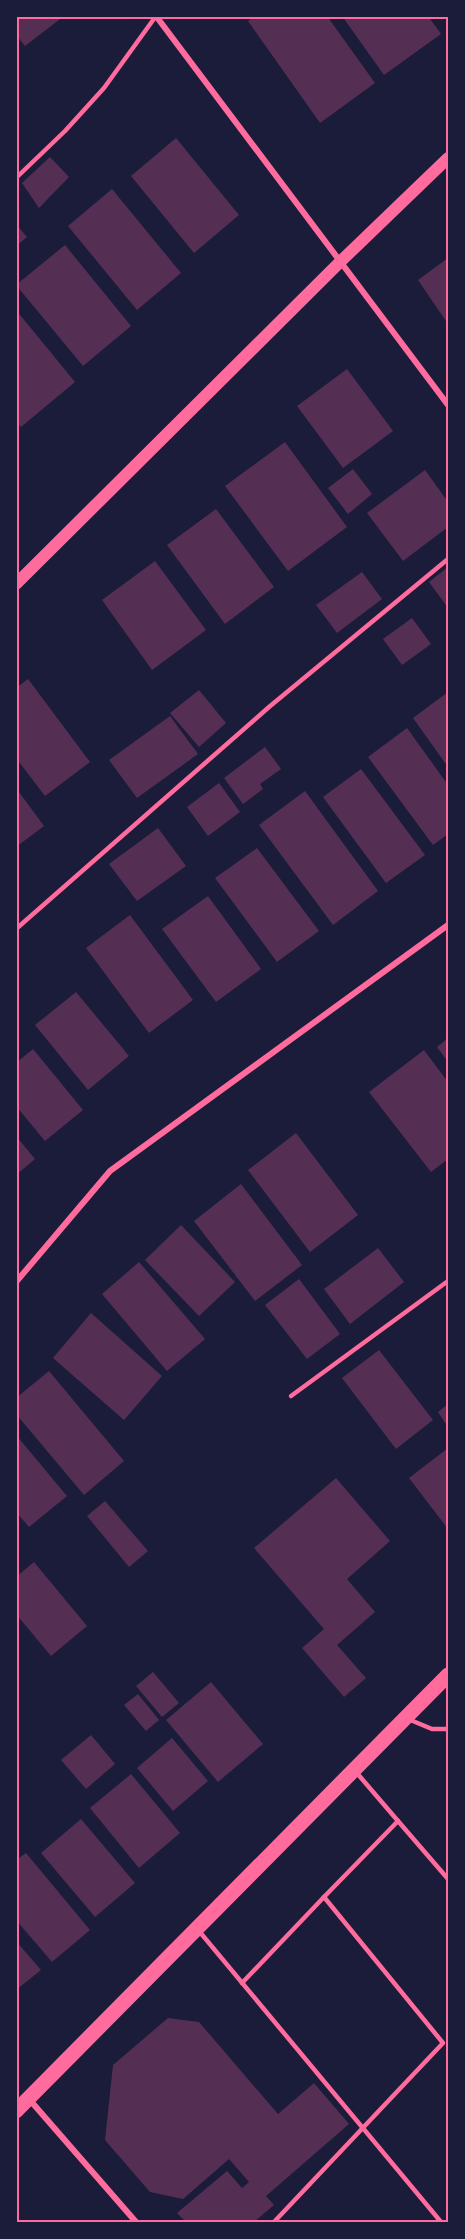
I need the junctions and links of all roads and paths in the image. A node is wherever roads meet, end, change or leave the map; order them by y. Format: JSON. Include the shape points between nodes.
{"nodes":[{"id":1,"x":156,"y":16,"type":"edge"},
{"id":2,"x":448,"y":158,"type":"edge"},
{"id":3,"x":16,"y":178,"type":"edge"},
{"id":4,"x":340,"y":262,"type":"junction"},
{"id":5,"x":448,"y":405,"type":"edge"},
{"id":6,"x":448,"y":559,"type":"edge"},
{"id":7,"x":16,"y":584,"type":"edge"},
{"id":8,"x":448,"y":925,"type":"edge"},
{"id":9,"x":16,"y":929,"type":"edge"},
{"id":10,"x":448,"y":1281,"type":"edge"},
{"id":11,"x":16,"y":1282,"type":"edge"},
{"id":12,"x":291,"y":1396,"type":"dead end"},
{"id":13,"x":448,"y":1676,"type":"edge"},
{"id":14,"x":406,"y":1718,"type":"junction"},
{"id":15,"x":448,"y":1729,"type":"edge"},
{"id":16,"x":354,"y":1770,"type":"junction"},
{"id":17,"x":398,"y":1821,"type":"junction"},
{"id":18,"x":448,"y":1879,"type":"edge"},
{"id":19,"x":324,"y":1898,"type":"junction"},
{"id":20,"x":197,"y":1929,"type":"junction"},
{"id":21,"x":242,"y":1983,"type":"junction"},
{"id":22,"x":29,"y":2098,"type":"junction"},
{"id":23,"x":16,"y":2111,"type":"edge"},
{"id":24,"x":362,"y":2128,"type":"junction"},
{"id":25,"x":136,"y":2223,"type":"edge"},
{"id":26,"x":274,"y":2223,"type":"edge"},
{"id":27,"x":441,"y":2223,"type":"edge"}],
"edges":[{"from":1,"to":3,"type":"lane","via":[[104,88]]},
{"from":1,"to":4,"type":"street"},
{"from":2,"to":4,"type":"main road"},
{"from":4,"to":5,"type":"street"},
{"from":4,"to":7,"type":"main road"},
{"from":6,"to":9,"type":"lane","via":[[269,706]]},
{"from":8,"to":11,"type":"street","via":[[110,1171]]},
{"from":10,"to":12,"type":"lane"},
{"from":13,"to":14,"type":"main road"},
{"from":14,"to":15,"type":"lane","via":[[432,1729]]},
{"from":14,"to":16,"type":"main road"},
{"from":16,"to":17,"type":"lane"},
{"from":16,"to":20,"type":"main road"},
{"from":17,"to":18,"type":"lane"},
{"from":17,"to":19,"type":"lane"},
{"from":19,"to":21,"type":"lane"},
{"from":19,"to":24,"type":"lane","via":[[442,2043]]},
{"from":20,"to":21,"type":"lane"},
{"from":20,"to":22,"type":"main road"},
{"from":21,"to":24,"type":"lane"},
{"from":22,"to":23,"type":"main road"},
{"from":22,"to":25,"type":"street"},
{"from":24,"to":26,"type":"lane"},
{"from":24,"to":27,"type":"lane"}]}
